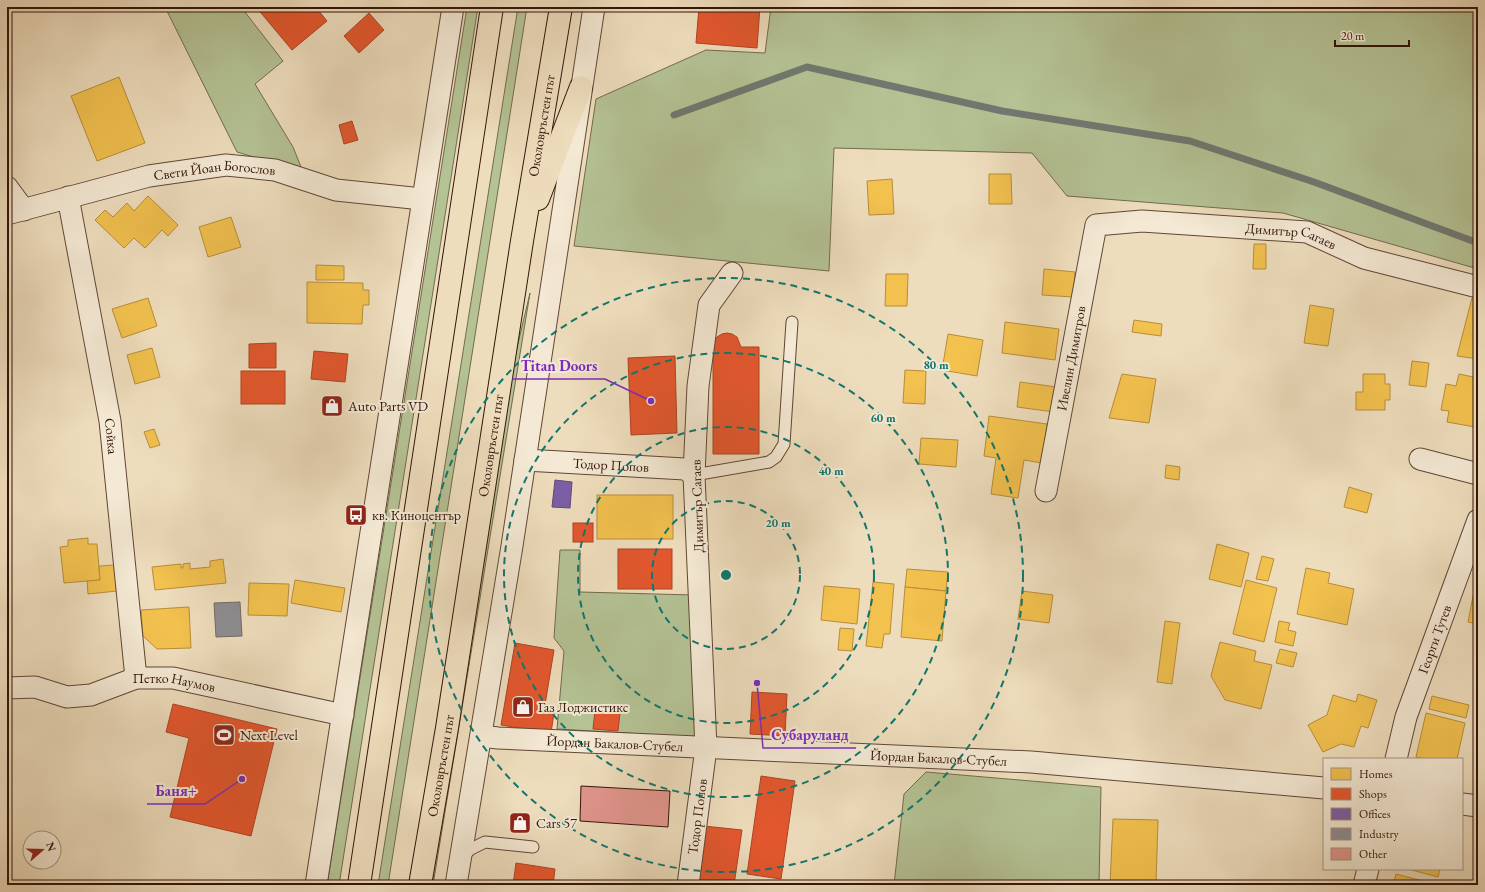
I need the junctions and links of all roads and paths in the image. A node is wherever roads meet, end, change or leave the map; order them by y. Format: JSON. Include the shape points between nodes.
{"nodes":[{"id":1,"x":453,"y":7,"type":"edge"},
{"id":2,"x":492,"y":7,"type":"edge"},
{"id":3,"x":561,"y":7,"type":"edge"},
{"id":4,"x":594,"y":7,"type":"edge"},
{"id":5,"x":582,"y":87,"type":"junction"},
{"id":6,"x":7,"y":187,"type":"edge"},
{"id":7,"x":68,"y":197,"type":"junction"},
{"id":8,"x":422,"y":199,"type":"junction"},
{"id":9,"x":16,"y":212,"type":"edge"},
{"id":10,"x":1096,"y":225,"type":"joint"},
{"id":11,"x":522,"y":241,"type":"junction"},
{"id":12,"x":732,"y":273,"type":"dead end"},
{"id":13,"x":1478,"y":287,"type":"edge"},
{"id":14,"x":792,"y":322,"type":"dead end"},
{"id":15,"x":1420,"y":459,"type":"dead end"},
{"id":16,"x":525,"y":460,"type":"junction"},
{"id":17,"x":1478,"y":474,"type":"edge"},
{"id":18,"x":694,"y":475,"type":"junction"},
{"id":19,"x":1046,"y":492,"type":"dead end"},
{"id":20,"x":1478,"y":520,"type":"edge"},
{"id":21,"x":136,"y":678,"type":"junction"},
{"id":22,"x":7,"y":688,"type":"edge"},
{"id":23,"x":343,"y":715,"type":"junction"},
{"id":24,"x":481,"y":736,"type":"junction"},
{"id":25,"x":706,"y":748,"type":"junction"},
{"id":26,"x":1396,"y":758,"type":"edge"},
{"id":27,"x":1323,"y":788,"type":"edge"},
{"id":28,"x":1463,"y":804,"type":"edge"},
{"id":29,"x":1478,"y":806,"type":"edge"},
{"id":30,"x":533,"y":847,"type":"dead end"},
{"id":31,"x":460,"y":859,"type":"junction"},
{"id":32,"x":1368,"y":870,"type":"edge"},
{"id":33,"x":316,"y":885,"type":"edge"},
{"id":34,"x":359,"y":885,"type":"edge"},
{"id":35,"x":420,"y":885,"type":"edge"},
{"id":36,"x":456,"y":885,"type":"edge"},
{"id":37,"x":688,"y":885,"type":"edge"},
{"id":38,"x":1364,"y":885,"type":"edge"}],
"edges":[{"from":1,"to":8,"type":"street"},
{"from":2,"to":34,"type":"highway"},
{"from":3,"to":11,"type":"highway","name":"Околовръстен път"},
{"from":4,"to":5,"type":"street"},
{"from":5,"to":11,"type":"highway"},
{"from":5,"to":16,"type":"street"},
{"from":6,"to":9,"type":"street"},
{"from":7,"to":8,"type":"street","name":"Свети Йоан Богослов","via":[[149,176],[226,165],[275,170],[336,190]]},
{"from":7,"to":9,"type":"street","name":"Свети Йоан Богослов"},
{"from":7,"to":21,"type":"street","name":"Сойка","via":[[110,421]]},
{"from":8,"to":23,"type":"street"},
{"from":10,"to":13,"type":"street","name":"Димитър Сагаев","via":[[1142,221],[1307,232],[1364,258]]},
{"from":10,"to":19,"type":"street","name":"Ивелин Димитров"},
{"from":11,"to":35,"type":"highway","name":"Околовръстен път","via":[[450,712]]},
{"from":12,"to":18,"type":"street","name":"Димитър Сагаев","via":[[709,305],[698,386]]},
{"from":14,"to":18,"type":"lane","via":[[784,444],[776,457],[770,462]]},
{"from":15,"to":17,"type":"street"},
{"from":16,"to":18,"type":"street","name":"Тодор Попов","via":[[685,469]]},
{"from":16,"to":24,"type":"street"},
{"from":18,"to":25,"type":"street","name":"Димитър Сагаев"},
{"from":20,"to":26,"type":"street","name":"Георги Тутев","via":[[1406,717]]},
{"from":21,"to":22,"type":"street","name":"Петко Наумов","via":[[91,695],[67,697],[35,687]]},
{"from":21,"to":23,"type":"street","name":"Петко Наумов","via":[[173,678]]},
{"from":23,"to":33,"type":"street"},
{"from":24,"to":25,"type":"street","name":"Йордан Бакалов-Стубел"},
{"from":24,"to":31,"type":"street"},
{"from":25,"to":27,"type":"street","name":"Йордан Бакалов-Стубел","via":[[1031,762]]},
{"from":25,"to":37,"type":"street","name":"Тодор Попов"},
{"from":28,"to":29,"type":"street"},
{"from":30,"to":31,"type":"lane","via":[[485,842],[471,849]]},
{"from":31,"to":36,"type":"street"},
{"from":32,"to":38,"type":"street"}]}
